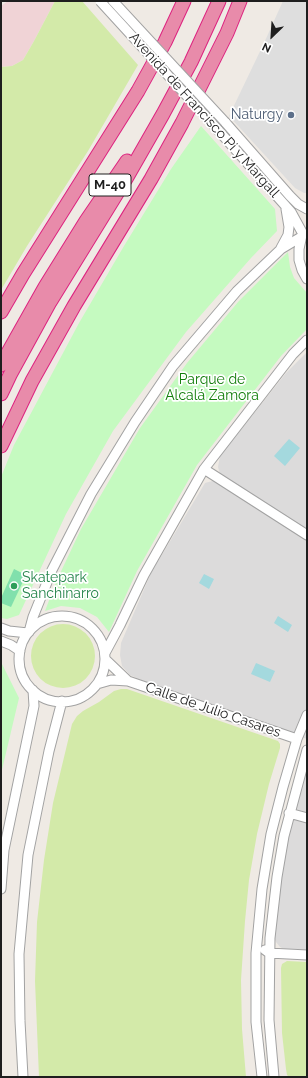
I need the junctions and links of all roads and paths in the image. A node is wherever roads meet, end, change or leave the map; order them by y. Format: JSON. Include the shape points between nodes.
{"nodes":[{"id":1,"x":100,"y":1,"type":"edge"},
{"id":2,"x":113,"y":1,"type":"edge"},
{"id":3,"x":184,"y":1,"type":"edge"},
{"id":4,"x":211,"y":1,"type":"edge"},
{"id":5,"x":219,"y":1,"type":"edge"},
{"id":6,"x":240,"y":1,"type":"edge"},
{"id":7,"x":285,"y":206,"type":"junction"},
{"id":8,"x":307,"y":209,"type":"edge"},
{"id":9,"x":304,"y":233,"type":"edge"},
{"id":10,"x":281,"y":249,"type":"junction"},
{"id":11,"x":307,"y":279,"type":"edge"},
{"id":12,"x":1,"y":312,"type":"edge"},
{"id":13,"x":307,"y":340,"type":"edge"},
{"id":14,"x":1,"y":365,"type":"edge"},
{"id":15,"x":1,"y":394,"type":"edge"},
{"id":16,"x":1,"y":446,"type":"edge"},
{"id":17,"x":204,"y":469,"type":"junction"},
{"id":18,"x":307,"y":535,"type":"edge"},
{"id":19,"x":1,"y":628,"type":"edge"},
{"id":20,"x":28,"y":633,"type":"junction"},
{"id":21,"x":1,"y":641,"type":"edge"},
{"id":22,"x":20,"y":651,"type":"junction"},
{"id":23,"x":105,"y":656,"type":"junction"},
{"id":24,"x":128,"y":681,"type":"junction"},
{"id":25,"x":97,"y":684,"type":"junction"},
{"id":26,"x":33,"y":690,"type":"junction"},
{"id":27,"x":62,"y":702,"type":"junction"},
{"id":28,"x":307,"y":715,"type":"edge"},
{"id":29,"x":297,"y":739,"type":"junction"},
{"id":30,"x":307,"y":750,"type":"edge"},
{"id":31,"x":302,"y":765,"type":"junction"},
{"id":32,"x":289,"y":813,"type":"junction"},
{"id":33,"x":307,"y":818,"type":"edge"},
{"id":34,"x":1,"y":889,"type":"edge"},
{"id":35,"x":262,"y":889,"type":"junction"},
{"id":36,"x":269,"y":953,"type":"junction"},
{"id":37,"x":307,"y":955,"type":"edge"},
{"id":38,"x":23,"y":1077,"type":"edge"},
{"id":39,"x":262,"y":1077,"type":"edge"},
{"id":40,"x":274,"y":1077,"type":"edge"}],
"edges":[{"from":1,"to":7,"type":"street","name":"Avenida de Francisco Pi y Margall","bridge":true},
{"from":2,"to":8,"type":"street","name":"Avenida de Francisco Pi y Margall","bridge":true,"via":[[290,196]]},
{"from":3,"to":12,"type":"highway","number":"M-40","via":[[138,91]]},
{"from":4,"to":14,"type":"highway","number":"M-40","via":[[186,58],[158,109],[45,287]]},
{"from":5,"to":15,"type":"highway","via":[[170,101],[127,177],[50,302]]},
{"from":6,"to":16,"type":"highway","via":[[182,123],[74,306],[32,381]]},
{"from":7,"to":9,"type":"street","name":"Avenida de Francisco Pi y Margall"},
{"from":7,"to":10,"type":"street","via":[[289,228]]},
{"from":9,"to":10,"type":"street"},
{"from":9,"to":11,"type":"street","via":[[299,249],[299,260]]},
{"from":10,"to":20,"type":"street","via":[[237,292],[173,366],[135,422],[91,494],[52,570]]},
{"from":13,"to":17,"type":"street","via":[[292,354]]},
{"from":17,"to":18,"type":"street"},
{"from":17,"to":23,"type":"street","via":[[144,575]]},
{"from":19,"to":20,"type":"street"},
{"from":20,"to":22,"type":"street"},
{"from":20,"to":23,"type":"street","via":[[46,619],[68,616],[79,619],[97,633]]},
{"from":21,"to":22,"type":"street"},
{"from":22,"to":26,"type":"street","via":[[22,672]]},
{"from":23,"to":24,"type":"street","name":"Calle de Julio Casares"},
{"from":23,"to":25,"type":"street","via":[[103,672]]},
{"from":24,"to":25,"type":"street","name":"Calle de Julio Casares","via":[[111,680]]},
{"from":24,"to":29,"type":"street","name":"Calle de Julio Casares"},
{"from":25,"to":27,"type":"street","via":[[88,693]]},
{"from":26,"to":27,"type":"street","via":[[42,696]]},
{"from":26,"to":34,"type":"street","via":[[34,706],[4,850]]},
{"from":27,"to":38,"type":"street","via":[[48,750],[27,863],[18,954]]},
{"from":28,"to":29,"type":"street"},
{"from":29,"to":31,"type":"street"},
{"from":29,"to":35,"type":"street","via":[[271,834]]},
{"from":30,"to":31,"type":"street"},
{"from":31,"to":32,"type":"street"},
{"from":32,"to":33,"type":"street"},
{"from":32,"to":36,"type":"street","via":[[277,877]]},
{"from":35,"to":36,"type":"street","via":[[262,948]]},
{"from":35,"to":39,"type":"street","via":[[256,953],[256,1014]]},
{"from":36,"to":37,"type":"street"},
{"from":36,"to":40,"type":"street","via":[[269,1020]]}]}
